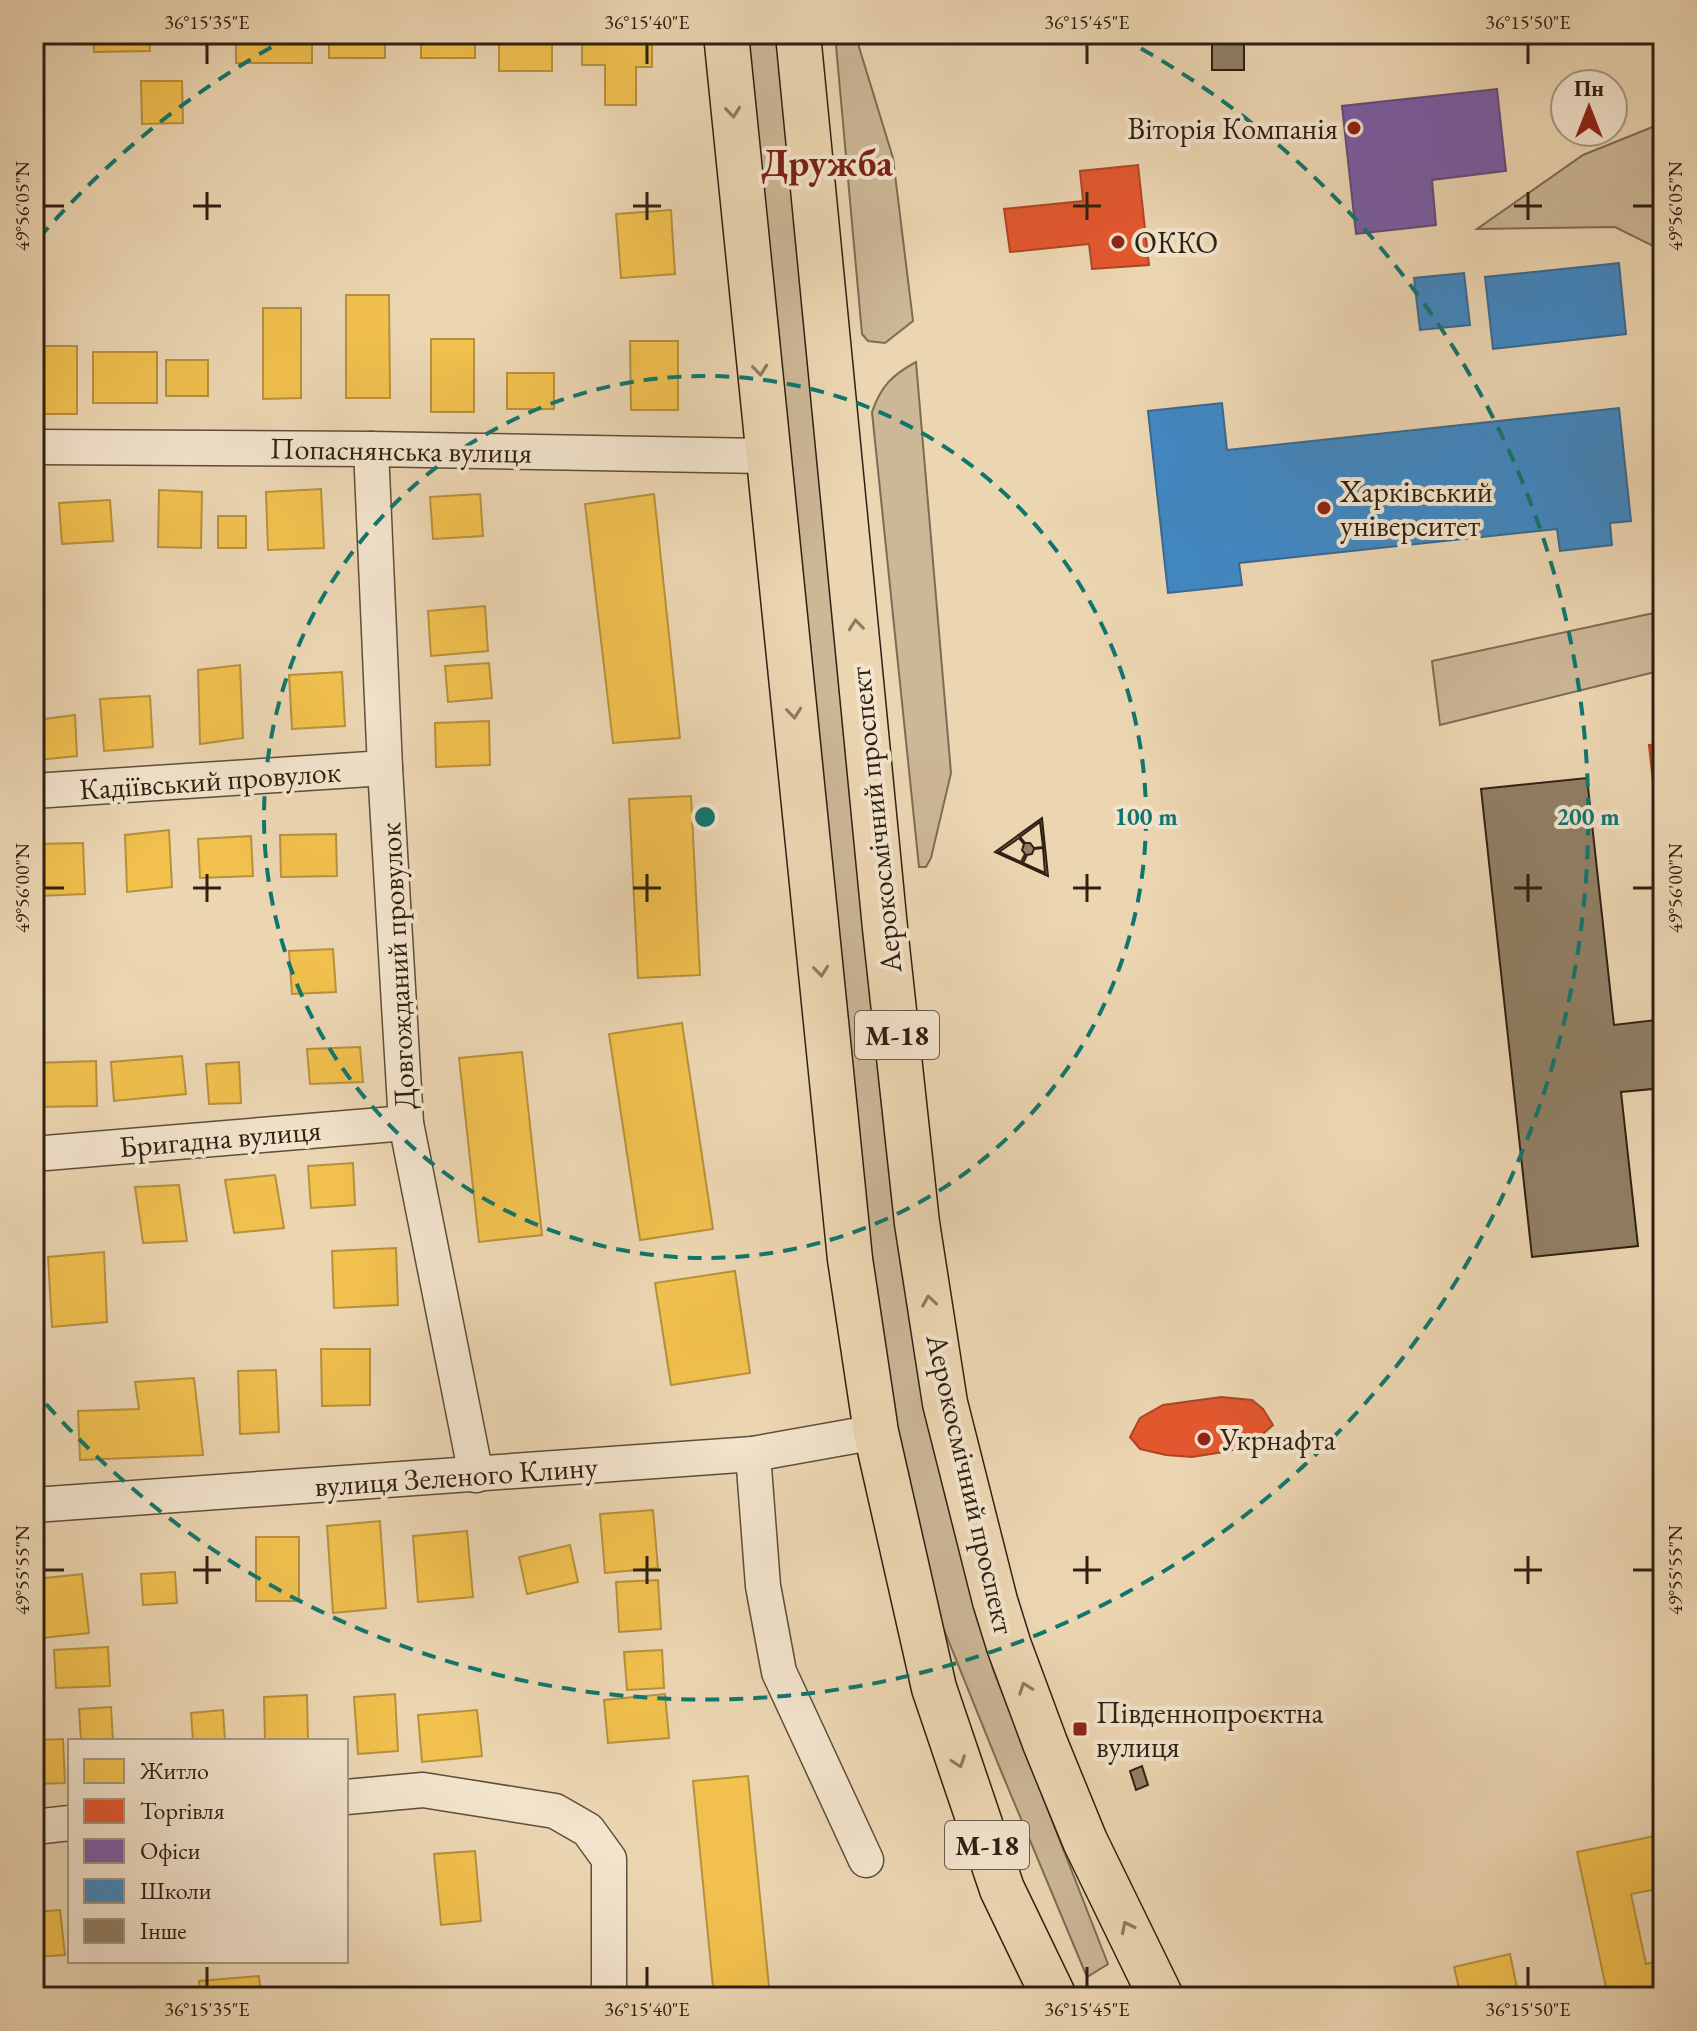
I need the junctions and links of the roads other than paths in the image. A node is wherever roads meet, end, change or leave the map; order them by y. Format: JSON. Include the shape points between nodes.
{"nodes":[{"id":1,"x":726,"y":34,"type":"edge"},
{"id":2,"x":798,"y":34,"type":"edge"},
{"id":3,"x":34,"y":447,"type":"edge"},
{"id":4,"x":371,"y":449,"type":"junction"},
{"id":5,"x":768,"y":456,"type":"junction"},
{"id":6,"x":385,"y":768,"type":"junction"},
{"id":7,"x":34,"y":791,"type":"edge"},
{"id":8,"x":406,"y":1123,"type":"junction"},
{"id":9,"x":34,"y":1154,"type":"edge"},
{"id":10,"x":876,"y":1432,"type":"junction"},
{"id":11,"x":753,"y":1454,"type":"junction"},
{"id":12,"x":476,"y":1475,"type":"junction"},
{"id":13,"x":34,"y":1505,"type":"edge"},
{"id":14,"x":348,"y":1797,"type":"edge"},
{"id":15,"x":68,"y":1823,"type":"edge"},
{"id":16,"x":34,"y":1827,"type":"edge"},
{"id":17,"x":866,"y":1860,"type":"dead end"},
{"id":18,"x":609,"y":1997,"type":"edge"},
{"id":19,"x":1054,"y":1997,"type":"edge"},
{"id":20,"x":1161,"y":1997,"type":"edge"}],
"edges":[{"from":1,"to":5,"type":"main road","number":"М-18","one_way":true},
{"from":20,"to":2,"type":"main road","name":"Аерокосмічний проспект","number":"М-18","one_way":true,"via":[[1085,1841],[1014,1660],[945,1403],[917,1223]]},
{"from":3,"to":4,"type":"street","name":"Попаснянська вулиця"},
{"from":4,"to":5,"type":"street","name":"Попаснянська вулиця"},
{"from":4,"to":6,"type":"street","name":"Довгожданий провулок"},
{"from":5,"to":10,"type":"main road","number":"М-18","one_way":true,"via":[[850,1259]]},
{"from":6,"to":7,"type":"street","name":"Кадіївський провулок"},
{"from":6,"to":8,"type":"street","name":"Довгожданий провулок"},
{"from":8,"to":9,"type":"street","name":"Бригадна вулиця"},
{"from":8,"to":12,"type":"street","name":"Довгожданий провулок"},
{"from":10,"to":11,"type":"street","name":"вулиця Зеленого Клину"},
{"from":10,"to":19,"type":"main road","number":"М-18","one_way":true,"via":[[934,1688],[1002,1889]]},
{"from":11,"to":12,"type":"street","name":"вулиця Зеленого Клину"},
{"from":11,"to":17,"type":"street","via":[[763,1586],[779,1672]]},
{"from":12,"to":13,"type":"street","name":"вулиця Зеленого Клину"},
{"from":14,"to":18,"type":"street","via":[[423,1790],[555,1811],[588,1830],[609,1859]]},
{"from":15,"to":16,"type":"street"}]}
